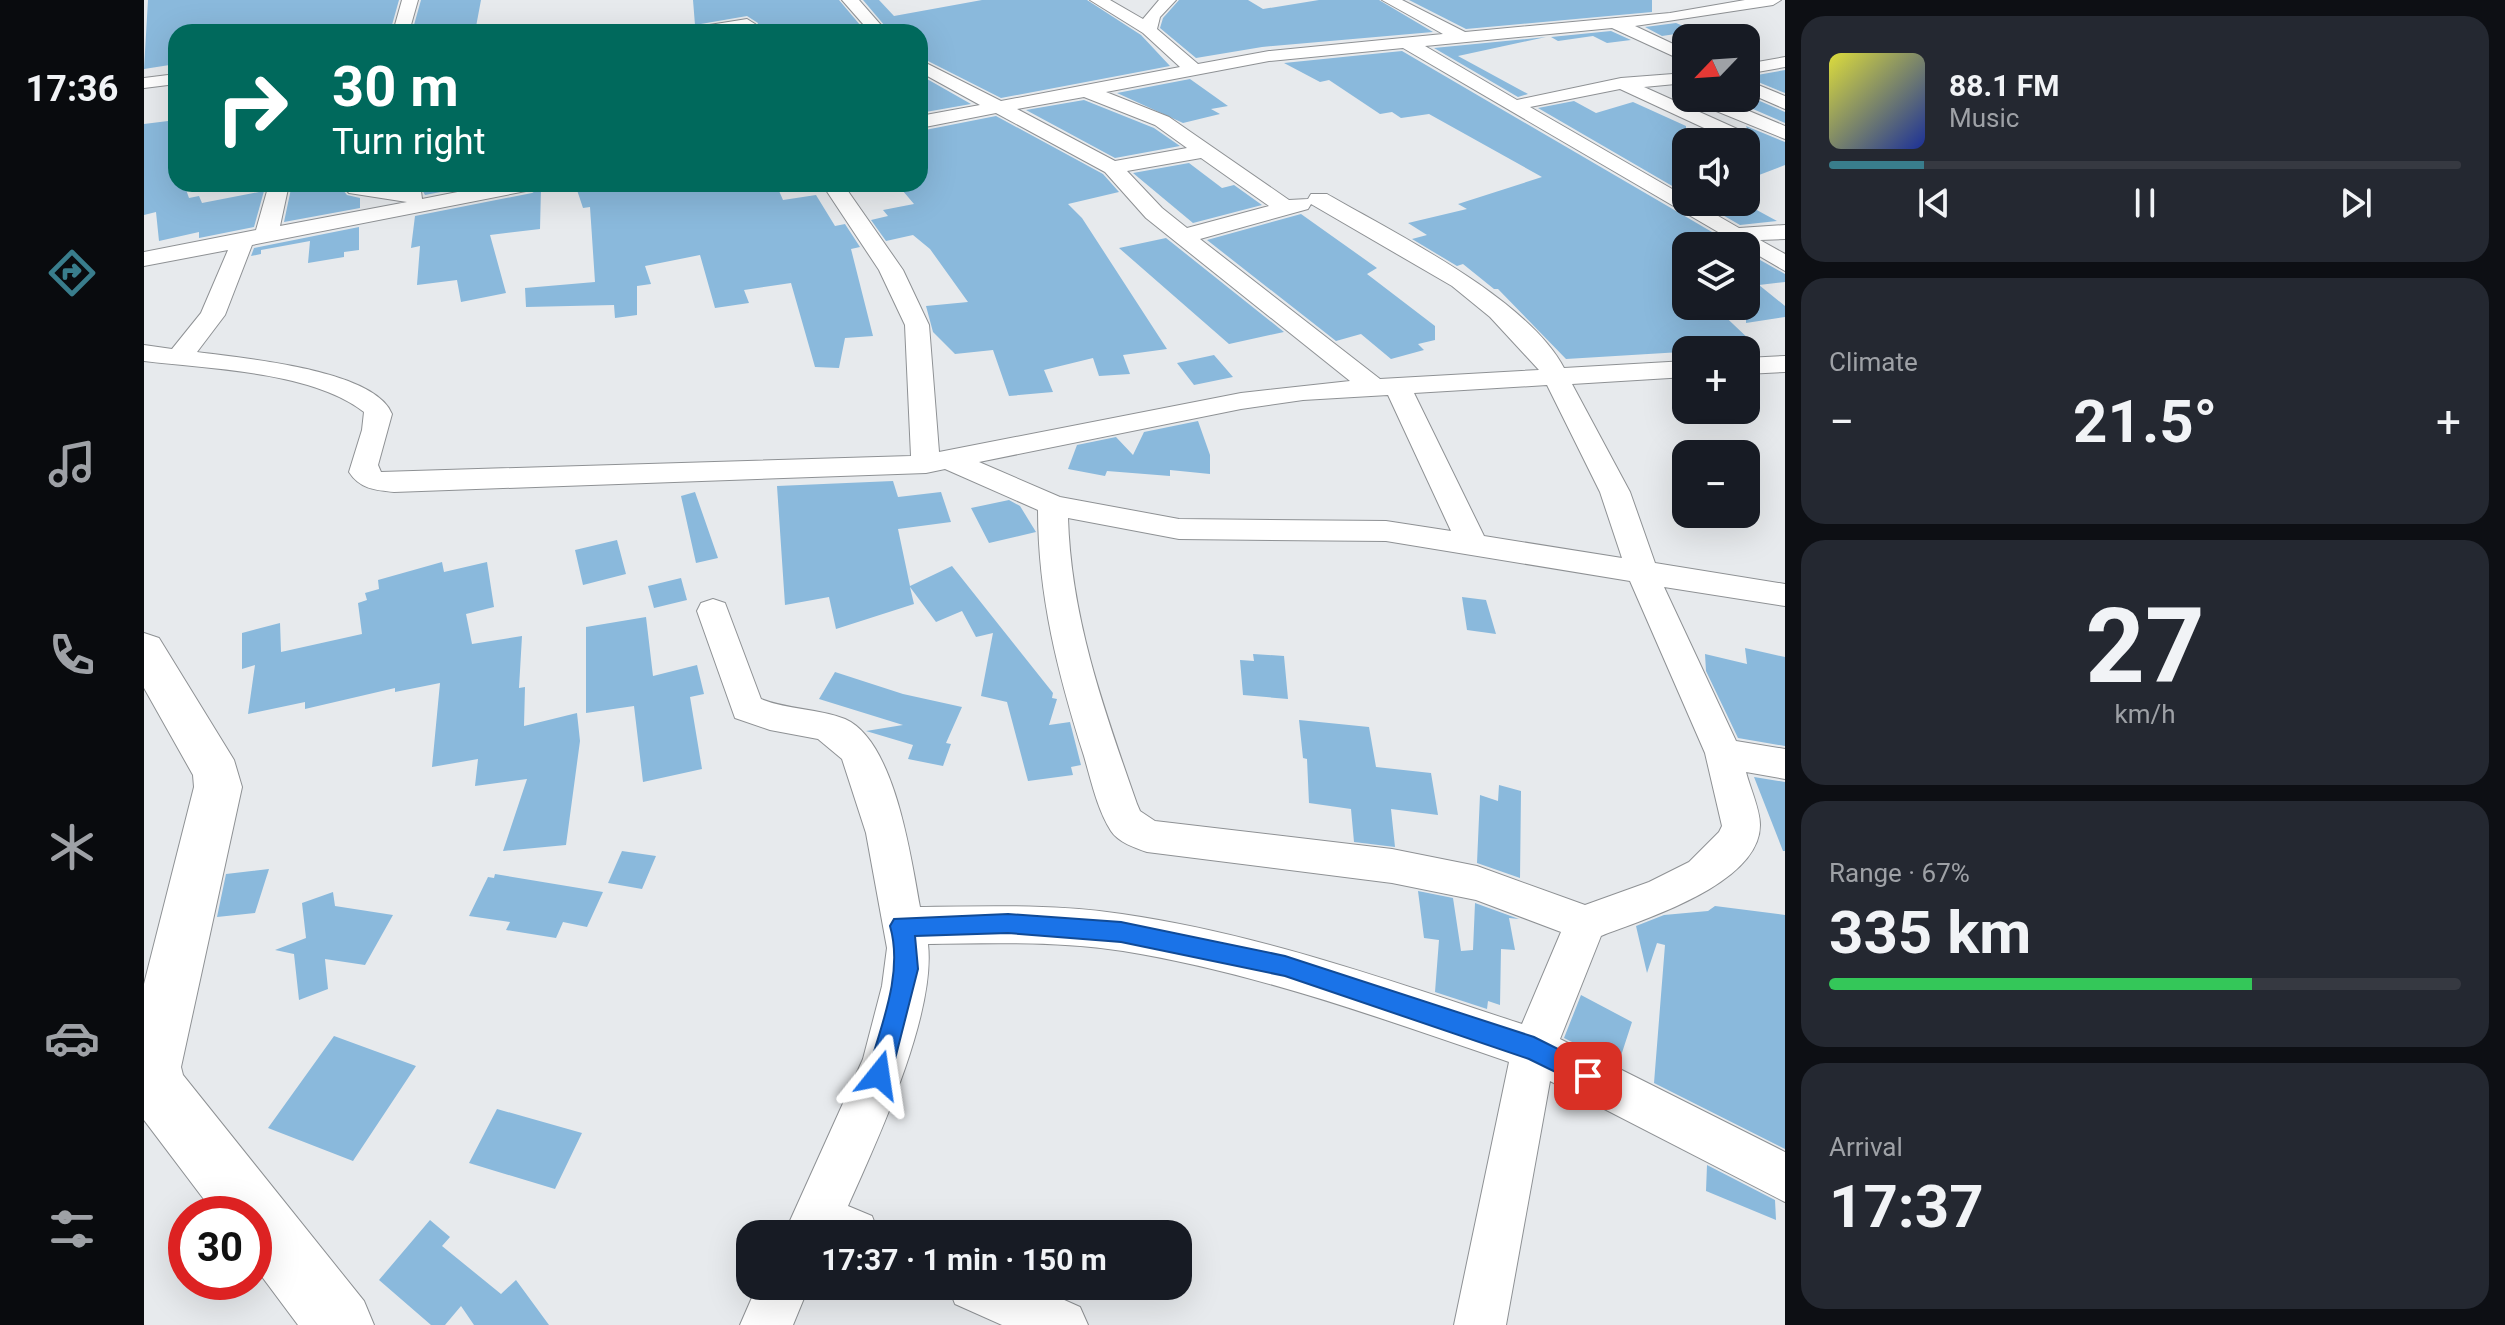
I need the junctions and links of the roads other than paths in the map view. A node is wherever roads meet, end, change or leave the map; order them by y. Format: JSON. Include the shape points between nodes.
{"nodes":[{"id":1,"x":410,"y":0,"type":"edge"},
{"id":2,"x":850,"y":0,"type":"edge"},
{"id":3,"x":1098,"y":0,"type":"edge"},
{"id":4,"x":1168,"y":0,"type":"edge"},
{"id":5,"x":1390,"y":0,"type":"edge"},
{"id":6,"x":1772,"y":0,"type":"edge"},
{"id":7,"x":1739,"y":5,"type":"edge"},
{"id":8,"x":1785,"y":6,"type":"edge"},
{"id":9,"x":735,"y":8,"type":"dead end"},
{"id":10,"x":1772,"y":22,"type":"dead end"},
{"id":11,"x":1614,"y":23,"type":"junction"},
{"id":12,"x":403,"y":24,"type":"edge"},
{"id":13,"x":745,"y":24,"type":"edge"},
{"id":14,"x":872,"y":24,"type":"edge"},
{"id":15,"x":1149,"y":29,"type":"junction"},
{"id":16,"x":1461,"y":37,"type":"junction"},
{"id":17,"x":1403,"y":41,"type":"junction"},
{"id":18,"x":1672,"y":50,"type":"edge"},
{"id":19,"x":1785,"y":62,"type":"edge"},
{"id":20,"x":1760,"y":66,"type":"edge"},
{"id":21,"x":928,"y":70,"type":"edge"},
{"id":22,"x":1194,"y":70,"type":"junction"},
{"id":23,"x":1652,"y":78,"type":"junction"},
{"id":24,"x":1672,"y":78,"type":"edge"},
{"id":25,"x":168,"y":80,"type":"edge"},
{"id":26,"x":1621,"y":82,"type":"junction"},
{"id":27,"x":144,"y":83,"type":"edge"},
{"id":28,"x":1672,"y":87,"type":"edge"},
{"id":29,"x":1760,"y":91,"type":"edge"},
{"id":30,"x":1089,"y":92,"type":"junction"},
{"id":31,"x":1785,"y":103,"type":"edge"},
{"id":32,"x":1514,"y":106,"type":"junction"},
{"id":33,"x":998,"y":109,"type":"junction"},
{"id":34,"x":1733,"y":112,"type":"edge"},
{"id":35,"x":928,"y":121,"type":"edge"},
{"id":36,"x":1720,"y":128,"type":"edge"},
{"id":37,"x":1785,"y":133,"type":"edge"},
{"id":38,"x":1204,"y":151,"type":"junction"},
{"id":39,"x":1112,"y":168,"type":"junction"},
{"id":40,"x":1348,"y":190,"type":"dead end"},
{"id":41,"x":275,"y":192,"type":"edge"},
{"id":42,"x":377,"y":192,"type":"edge"},
{"id":43,"x":467,"y":192,"type":"edge"},
{"id":44,"x":837,"y":192,"type":"edge"},
{"id":45,"x":1319,"y":199,"type":"junction"},
{"id":46,"x":441,"y":201,"type":"junction"},
{"id":47,"x":1286,"y":208,"type":"junction"},
{"id":48,"x":1731,"y":232,"type":"edge"},
{"id":49,"x":1785,"y":232,"type":"edge"},
{"id":50,"x":1760,"y":234,"type":"edge"},
{"id":51,"x":256,"y":235,"type":"junction"},
{"id":52,"x":1185,"y":236,"type":"junction"},
{"id":53,"x":1760,"y":249,"type":"edge"},
{"id":54,"x":144,"y":259,"type":"edge"},
{"id":55,"x":1785,"y":264,"type":"edge"},
{"id":56,"x":144,"y":353,"type":"edge"},
{"id":57,"x":179,"y":357,"type":"junction"},
{"id":58,"x":1785,"y":364,"type":"edge"},
{"id":59,"x":1760,"y":365,"type":"edge"},
{"id":60,"x":1672,"y":370,"type":"edge"},
{"id":61,"x":1557,"y":375,"type":"junction"},
{"id":62,"x":1387,"y":388,"type":"junction"},
{"id":63,"x":938,"y":462,"type":"junction"},
{"id":64,"x":1053,"y":505,"type":"junction"},
{"id":65,"x":1472,"y":543,"type":"junction"},
{"id":66,"x":1643,"y":575,"type":"junction"},
{"id":67,"x":1785,"y":595,"type":"edge"},
{"id":68,"x":713,"y":611,"type":"dead end"},
{"id":69,"x":144,"y":649,"type":"edge"},
{"id":70,"x":1723,"y":753,"type":"junction"},
{"id":71,"x":1785,"y":764,"type":"edge"},
{"id":72,"x":1585,"y":923,"type":"junction"},
{"id":73,"x":901,"y":926,"type":"junction"},
{"id":74,"x":1534,"y":1049,"type":"junction"},
{"id":75,"x":148,"y":1066,"type":"edge"},
{"id":76,"x":1785,"y":1178,"type":"edge"},
{"id":77,"x":830,"y":1220,"type":"edge"},
{"id":78,"x":778,"y":1300,"type":"edge"},
{"id":79,"x":1005,"y":1300,"type":"edge"},
{"id":80,"x":340,"y":1325,"type":"edge"},
{"id":81,"x":766,"y":1325,"type":"edge"},
{"id":82,"x":1062,"y":1325,"type":"edge"},
{"id":83,"x":1480,"y":1325,"type":"edge"}],
"edges":[{"from":1,"to":12,"type":"street"},
{"from":2,"to":14,"type":"street"},
{"from":3,"to":15,"type":"street"},
{"from":4,"to":15,"type":"street","via":[[1152,16]]},
{"from":5,"to":16,"type":"street"},
{"from":6,"to":7,"type":"street"},
{"from":6,"to":8,"type":"street"},
{"from":7,"to":10,"type":"street"},
{"from":7,"to":11,"type":"street"},
{"from":9,"to":13,"type":"street"},
{"from":11,"to":16,"type":"street"},
{"from":11,"to":18,"type":"street"},
{"from":15,"to":22,"type":"street"},
{"from":16,"to":17,"type":"street"},
{"from":17,"to":22,"type":"street"},
{"from":17,"to":32,"type":"street"},
{"from":19,"to":20,"type":"street"},
{"from":21,"to":33,"type":"street"},
{"from":22,"to":30,"type":"street"},
{"from":23,"to":24,"type":"street"},
{"from":23,"to":26,"type":"street"},
{"from":23,"to":28,"type":"street"},
{"from":25,"to":27,"type":"street"},
{"from":26,"to":32,"type":"street"},
{"from":26,"to":36,"type":"street"},
{"from":29,"to":31,"type":"street"},
{"from":30,"to":33,"type":"street"},
{"from":30,"to":38,"type":"street","via":[[1162,121]]},
{"from":32,"to":48,"type":"street"},
{"from":33,"to":35,"type":"street"},
{"from":33,"to":39,"type":"street"},
{"from":34,"to":37,"type":"street"},
{"from":38,"to":39,"type":"street"},
{"from":38,"to":47,"type":"street"},
{"from":39,"to":52,"type":"street","via":[[1154,213]]},
{"from":40,"to":45,"type":"street"},
{"from":41,"to":51,"type":"street"},
{"from":42,"to":46,"type":"street"},
{"from":43,"to":46,"type":"street"},
{"from":44,"to":63,"type":"street","via":[[891,270],[917,325]]},
{"from":45,"to":47,"type":"street"},
{"from":45,"to":61,"type":"street","via":[[1478,294],[1537,347]]},
{"from":46,"to":51,"type":"street"},
{"from":47,"to":52,"type":"street"},
{"from":49,"to":50,"type":"street"},
{"from":51,"to":54,"type":"street"},
{"from":51,"to":57,"type":"street","via":[[213,315]]},
{"from":52,"to":62,"type":"street"},
{"from":53,"to":55,"type":"street"},
{"from":56,"to":57,"type":"street"},
{"from":57,"to":63,"type":"street","via":[[316,379],[367,401],[379,419],[363,472],[382,483]]},
{"from":58,"to":59,"type":"street"},
{"from":60,"to":61,"type":"street"},
{"from":61,"to":62,"type":"street"},
{"from":61,"to":66,"type":"street","via":[[1615,492]]},
{"from":62,"to":63,"type":"street","via":[[1241,401]]},
{"from":62,"to":65,"type":"street"},
{"from":63,"to":64,"type":"street"},
{"from":64,"to":65,"type":"street","via":[[1179,529],[1386,531]]},
{"from":64,"to":72,"type":"street","via":[[1061,613],[1083,698],[1126,822],[1147,836],[1392,866],[1477,883]]},
{"from":65,"to":66,"type":"street"},
{"from":66,"to":67,"type":"street"},
{"from":66,"to":70,"type":"street"},
{"from":68,"to":73,"type":"street","via":[[747,708],[839,733],[860,755],[882,819]]},
{"from":69,"to":75,"type":"street","via":[[217,774],[218,787]]},
{"from":70,"to":71,"type":"street"},
{"from":70,"to":72,"type":"street","via":[[1741,826],[1735,842],[1703,874]]},
{"from":72,"to":74,"type":"street"},
{"from":73,"to":74,"type":"street","via":[[1008,924],[1121,932],[1209,948],[1285,966]]},
{"from":73,"to":77,"type":"street","via":[[908,948],[906,969],[885,1058]]},
{"from":74,"to":76,"type":"street"},
{"from":74,"to":83,"type":"street"},
{"from":75,"to":80,"type":"street","via":[[158,1090]]},
{"from":78,"to":81,"type":"street"},
{"from":79,"to":82,"type":"street"}]}
